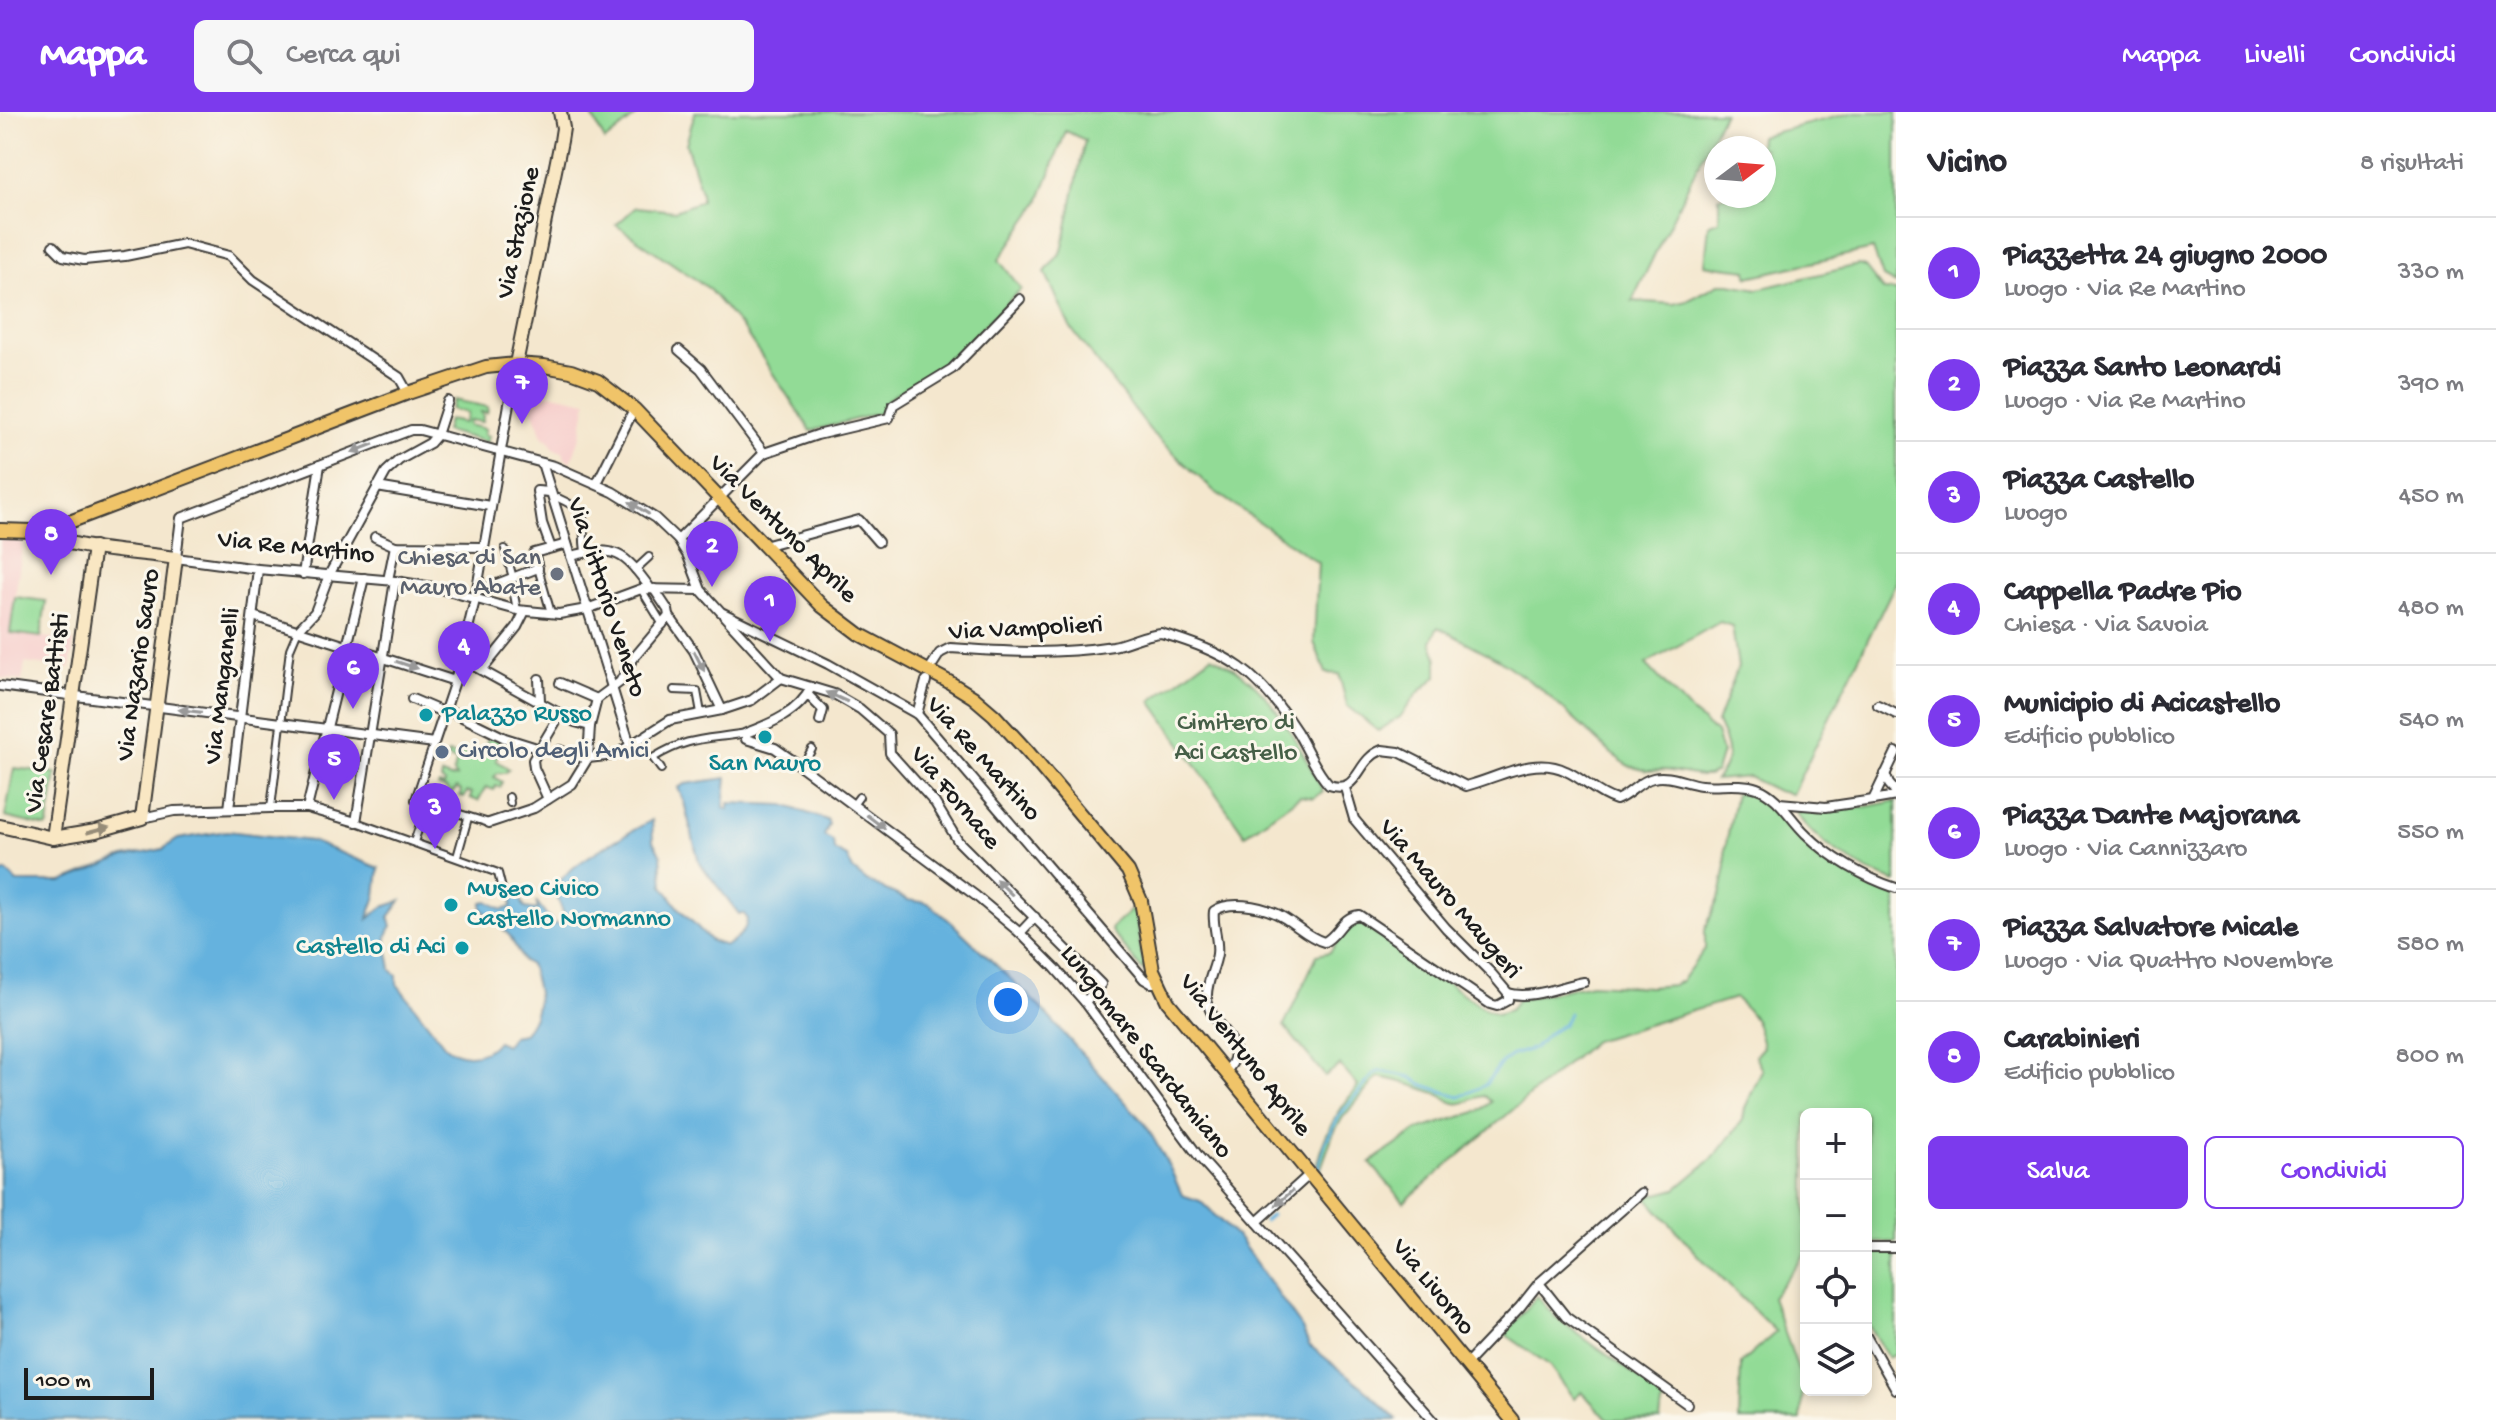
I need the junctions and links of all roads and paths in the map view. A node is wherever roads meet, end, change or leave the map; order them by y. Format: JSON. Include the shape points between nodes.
{"nodes":[{"id":1,"x":563,"y":114,"type":"edge"},
{"id":2,"x":53,"y":246,"type":"dead end"},
{"id":3,"x":1020,"y":299,"type":"dead end"},
{"id":4,"x":679,"y":350,"type":"dead end"},
{"id":5,"x":516,"y":364,"type":"junction"},
{"id":6,"x":408,"y":393,"type":"junction"},
{"id":7,"x":448,"y":401,"type":"dead end"},
{"id":8,"x":634,"y":409,"type":"junction"},
{"id":9,"x":437,"y":435,"type":"junction"},
{"id":10,"x":500,"y":451,"type":"junction"},
{"id":11,"x":764,"y":453,"type":"junction"},
{"id":12,"x":542,"y":463,"type":"junction"},
{"id":13,"x":320,"y":465,"type":"junction"},
{"id":14,"x":597,"y":483,"type":"junction"},
{"id":15,"x":377,"y":487,"type":"junction"},
{"id":16,"x":554,"y":495,"type":"junction"},
{"id":17,"x":720,"y":499,"type":"junction"},
{"id":18,"x":490,"y":506,"type":"junction"},
{"id":19,"x":0,"y":530,"type":"edge"},
{"id":20,"x":34,"y":531,"type":"junction"},
{"id":21,"x":375,"y":537,"type":"dead end"},
{"id":22,"x":678,"y":540,"type":"junction"},
{"id":23,"x":878,"y":542,"type":"dead end"},
{"id":24,"x":567,"y":544,"type":"junction"},
{"id":25,"x":395,"y":546,"type":"junction"},
{"id":26,"x":763,"y":546,"type":"junction"},
{"id":27,"x":94,"y":547,"type":"junction"},
{"id":28,"x":483,"y":547,"type":"junction"},
{"id":29,"x":551,"y":548,"type":"junction"},
{"id":30,"x":505,"y":549,"type":"dead end"},
{"id":31,"x":585,"y":552,"type":"junction"},
{"id":32,"x":571,"y":556,"type":"junction"},
{"id":33,"x":649,"y":557,"type":"dead end"},
{"id":34,"x":176,"y":558,"type":"junction"},
{"id":35,"x":538,"y":568,"type":"junction"},
{"id":36,"x":258,"y":569,"type":"junction"},
{"id":37,"x":635,"y":570,"type":"junction"},
{"id":38,"x":303,"y":574,"type":"junction"},
{"id":39,"x":329,"y":575,"type":"junction"},
{"id":40,"x":364,"y":578,"type":"junction"},
{"id":41,"x":512,"y":579,"type":"junction"},
{"id":42,"x":392,"y":581,"type":"junction"},
{"id":43,"x":648,"y":589,"type":"junction"},
{"id":44,"x":701,"y":590,"type":"junction"},
{"id":45,"x":476,"y":596,"type":"junction"},
{"id":46,"x":587,"y":609,"type":"junction"},
{"id":47,"x":521,"y":610,"type":"junction"},
{"id":48,"x":721,"y":612,"type":"junction"},
{"id":49,"x":551,"y":613,"type":"junction"},
{"id":50,"x":253,"y":616,"type":"junction"},
{"id":51,"x":669,"y":616,"type":"junction"},
{"id":52,"x":663,"y":625,"type":"junction"},
{"id":53,"x":298,"y":630,"type":"junction"},
{"id":54,"x":345,"y":646,"type":"junction"},
{"id":55,"x":383,"y":658,"type":"junction"},
{"id":56,"x":461,"y":659,"type":"junction"},
{"id":57,"x":483,"y":669,"type":"junction"},
{"id":58,"x":927,"y":676,"type":"junction"},
{"id":59,"x":781,"y":678,"type":"junction"},
{"id":60,"x":539,"y":679,"type":"dead end"},
{"id":61,"x":455,"y":681,"type":"junction"},
{"id":62,"x":560,"y":683,"type":"dead end"},
{"id":63,"x":0,"y":686,"type":"edge"},
{"id":64,"x":612,"y":689,"type":"junction"},
{"id":65,"x":674,"y":690,"type":"dead end"},
{"id":66,"x":810,"y":691,"type":"junction"},
{"id":67,"x":74,"y":695,"type":"junction"},
{"id":68,"x":412,"y":699,"type":"dead end"},
{"id":69,"x":597,"y":699,"type":"junction"},
{"id":70,"x":540,"y":701,"type":"junction"},
{"id":71,"x":1878,"y":705,"type":"dead end"},
{"id":72,"x":156,"y":707,"type":"junction"},
{"id":73,"x":722,"y":710,"type":"junction"},
{"id":74,"x":445,"y":711,"type":"junction"},
{"id":75,"x":561,"y":713,"type":"junction"},
{"id":76,"x":701,"y":713,"type":"junction"},
{"id":77,"x":917,"y":714,"type":"junction"},
{"id":78,"x":1896,"y":714,"type":"edge"},
{"id":79,"x":239,"y":717,"type":"junction"},
{"id":80,"x":820,"y":721,"type":"dead end"},
{"id":81,"x":282,"y":723,"type":"junction"},
{"id":82,"x":590,"y":726,"type":"junction"},
{"id":83,"x":325,"y":729,"type":"junction"},
{"id":84,"x":746,"y":733,"type":"junction"},
{"id":85,"x":372,"y":736,"type":"junction"},
{"id":86,"x":434,"y":743,"type":"junction"},
{"id":87,"x":630,"y":745,"type":"junction"},
{"id":88,"x":540,"y":749,"type":"junction"},
{"id":89,"x":560,"y":749,"type":"dead end"},
{"id":90,"x":812,"y":749,"type":"dead end"},
{"id":91,"x":1896,"y":752,"type":"edge"},
{"id":92,"x":586,"y":759,"type":"junction"},
{"id":93,"x":802,"y":767,"type":"junction"},
{"id":94,"x":661,"y":769,"type":"dead end"},
{"id":95,"x":1885,"y":774,"type":"junction"},
{"id":96,"x":1345,"y":788,"type":"junction"},
{"id":97,"x":1896,"y":794,"type":"edge"},
{"id":98,"x":548,"y":799,"type":"junction"},
{"id":99,"x":1873,"y":800,"type":"junction"},
{"id":100,"x":424,"y":803,"type":"junction"},
{"id":101,"x":1779,"y":803,"type":"junction"},
{"id":102,"x":271,"y":808,"type":"junction"},
{"id":103,"x":307,"y":808,"type":"junction"},
{"id":104,"x":229,"y":809,"type":"junction"},
{"id":105,"x":142,"y":818,"type":"junction"},
{"id":106,"x":468,"y":818,"type":"junction"},
{"id":107,"x":356,"y":822,"type":"junction"},
{"id":108,"x":489,"y":823,"type":"joint"},
{"id":109,"x":0,"y":826,"type":"edge"},
{"id":110,"x":53,"y":838,"type":"junction"},
{"id":111,"x":414,"y":842,"type":"junction"},
{"id":112,"x":457,"y":857,"type":"junction"},
{"id":113,"x":1896,"y":888,"type":"edge"},
{"id":114,"x":503,"y":893,"type":"dead end"},
{"id":115,"x":1035,"y":917,"type":"junction"},
{"id":116,"x":1020,"y":933,"type":"junction"},
{"id":117,"x":1584,"y":982,"type":"dead end"},
{"id":118,"x":1158,"y":983,"type":"junction"},
{"id":119,"x":1508,"y":993,"type":"junction"},
{"id":120,"x":1085,"y":1002,"type":"junction"},
{"id":121,"x":1225,"y":1072,"type":"junction"},
{"id":122,"x":1314,"y":1178,"type":"junction"},
{"id":123,"x":1641,"y":1193,"type":"dead end"},
{"id":124,"x":1257,"y":1222,"type":"junction"},
{"id":125,"x":1872,"y":1248,"type":"edge"},
{"id":126,"x":1896,"y":1248,"type":"edge"},
{"id":127,"x":1539,"y":1283,"type":"junction"},
{"id":128,"x":1872,"y":1347,"type":"edge"},
{"id":129,"x":1466,"y":1364,"type":"junction"},
{"id":130,"x":1896,"y":1389,"type":"edge"},
{"id":131,"x":1687,"y":1404,"type":"dead end"},
{"id":132,"x":1433,"y":1420,"type":"edge"},
{"id":133,"x":1512,"y":1420,"type":"edge"}],
"edges":[{"from":1,"to":5,"type":"main road","name":"Via Stazione"},
{"from":2,"to":6,"type":"street","via":[[63,256],[84,260],[184,244],[229,256],[253,280],[399,377]]},
{"from":3,"to":11,"type":"street","via":[[952,369],[893,405],[889,418]]},
{"from":4,"to":11,"type":"street","via":[[701,369]]},
{"from":5,"to":6,"type":"main road","name":"Via Ventuno Aprile","via":[[486,367]]},
{"from":5,"to":8,"type":"main road","name":"Via Ventuno Aprile","via":[[571,371],[598,381]]},
{"from":5,"to":10,"type":"street"},
{"from":6,"to":20,"type":"main road","name":"Via Ventuno Aprile"},
{"from":7,"to":9,"type":"street"},
{"from":8,"to":14,"type":"street"},
{"from":8,"to":17,"type":"main road","name":"Via Ventuno Aprile"},
{"from":9,"to":10,"type":"street"},
{"from":9,"to":13,"type":"street","one_way":true,"via":[[411,430]]},
{"from":9,"to":15,"type":"street","via":[[399,460]]},
{"from":10,"to":12,"type":"street"},
{"from":10,"to":18,"type":"street"},
{"from":11,"to":17,"type":"street"},
{"from":12,"to":14,"type":"street"},
{"from":12,"to":16,"type":"street","name":"Via Vittorio Veneto"},
{"from":13,"to":34,"type":"street","name":"Via Nazario Sauro","via":[[181,518]]},
{"from":13,"to":38,"type":"street"},
{"from":22,"to":14,"type":"street","one_way":true,"via":[[655,518]]},
{"from":15,"to":18,"type":"street"},
{"from":15,"to":39,"type":"street"},
{"from":16,"to":24,"type":"street","name":"Via Vittorio Veneto"},
{"from":16,"to":29,"type":"street","via":[[537,491]]},
{"from":16,"to":31,"type":"street","via":[[577,506],[584,519]]},
{"from":17,"to":22,"type":"street"},
{"from":17,"to":26,"type":"main road","name":"Via Ventuno Aprile"},
{"from":18,"to":28,"type":"street"},
{"from":19,"to":20,"type":"main road","name":"Via Ventuno Aprile"},
{"from":20,"to":27,"type":"main road","name":"Via Re Martino"},
{"from":21,"to":25,"type":"street"},
{"from":22,"to":44,"type":"street"},
{"from":23,"to":26,"type":"street","via":[[859,520]]},
{"from":24,"to":29,"type":"street"},
{"from":24,"to":32,"type":"street","name":"Via Vittorio Veneto"},
{"from":25,"to":28,"type":"street"},
{"from":25,"to":42,"type":"street"},
{"from":26,"to":58,"type":"main road","name":"Via Ventuno Aprile","via":[[839,621]]},
{"from":27,"to":34,"type":"main road","name":"Via Re Martino"},
{"from":27,"to":67,"type":"main road","name":"Via Cesare Battisti"},
{"from":28,"to":45,"type":"street"},
{"from":29,"to":35,"type":"street","via":[[534,553]]},
{"from":30,"to":41,"type":"street"},
{"from":31,"to":32,"type":"street"},
{"from":31,"to":37,"type":"street","via":[[615,552]]},
{"from":32,"to":46,"type":"street","name":"Via Vittorio Veneto"},
{"from":33,"to":37,"type":"street"},
{"from":34,"to":36,"type":"street","name":"Via Re Martino"},
{"from":34,"to":72,"type":"main road","name":"Via Nazario Sauro"},
{"from":35,"to":41,"type":"street"},
{"from":35,"to":49,"type":"street"},
{"from":36,"to":38,"type":"street","name":"Via Re Martino"},
{"from":36,"to":50,"type":"street","name":"Via Manganelli"},
{"from":37,"to":43,"type":"street"},
{"from":38,"to":39,"type":"street","name":"Via Re Martino"},
{"from":39,"to":40,"type":"street","name":"Via Re Martino"},
{"from":39,"to":53,"type":"street","via":[[315,612]]},
{"from":40,"to":42,"type":"street","name":"Via Re Martino"},
{"from":40,"to":54,"type":"street"},
{"from":41,"to":45,"type":"street"},
{"from":41,"to":47,"type":"street"},
{"from":42,"to":45,"type":"street","name":"Via Re Martino"},
{"from":42,"to":55,"type":"street"},
{"from":43,"to":44,"type":"street","name":"Via Re Martino"},
{"from":43,"to":46,"type":"street","name":"Via Re Martino"},
{"from":43,"to":51,"type":"street"},
{"from":43,"to":52,"type":"street"},
{"from":44,"to":48,"type":"street","name":"Via Re Martino"},
{"from":45,"to":47,"type":"street","name":"Via Re Martino"},
{"from":45,"to":56,"type":"street"},
{"from":46,"to":49,"type":"street","name":"Via Re Martino"},
{"from":46,"to":64,"type":"street","name":"Via Vittorio Veneto"},
{"from":47,"to":49,"type":"street","name":"Via Re Martino"},
{"from":47,"to":57,"type":"street","via":[[517,627]]},
{"from":48,"to":59,"type":"street"},
{"from":48,"to":77,"type":"street","name":"Via Re Martino"},
{"from":50,"to":53,"type":"street"},
{"from":50,"to":79,"type":"street","name":"Via Manganelli"},
{"from":51,"to":52,"type":"street"},
{"from":51,"to":73,"type":"street","one_way":true,"via":[[694,651]]},
{"from":52,"to":64,"type":"street"},
{"from":53,"to":54,"type":"street"},
{"from":53,"to":81,"type":"street","via":[[290,649]]},
{"from":54,"to":55,"type":"street"},
{"from":54,"to":83,"type":"street"},
{"from":55,"to":61,"type":"street","one_way":true},
{"from":55,"to":85,"type":"street"},
{"from":56,"to":57,"type":"street"},
{"from":56,"to":61,"type":"street"},
{"from":57,"to":70,"type":"street"},
{"from":58,"to":77,"type":"street"},
{"from":58,"to":96,"type":"street","name":"Via Vampolieri","via":[[940,653],[950,648],[1041,654],[1115,646],[1161,633],[1233,660],[1252,675],[1278,704],[1322,777],[1329,785]]},
{"from":58,"to":118,"type":"main road","name":"Via Ventuno Aprile","via":[[973,697],[994,715],[1121,860],[1141,901]]},
{"from":59,"to":66,"type":"street","name":"Via Fornace"},
{"from":59,"to":73,"type":"street","via":[[752,700]]},
{"from":60,"to":70,"type":"street"},
{"from":61,"to":74,"type":"street"},
{"from":62,"to":69,"type":"street"},
{"from":63,"to":67,"type":"street"},
{"from":64,"to":69,"type":"street"},
{"from":64,"to":87,"type":"street","name":"Via Vittorio Veneto"},
{"from":65,"to":76,"type":"street","via":[[697,691]]},
{"from":66,"to":80,"type":"street","via":[[823,710]]},
{"from":66,"to":84,"type":"street","via":[[780,719]]},
{"from":115,"to":66,"type":"street","name":"Via Fornace","one_way":true,"via":[[958,841],[935,803],[890,753],[889,734],[834,694]]},
{"from":67,"to":72,"type":"street"},
{"from":67,"to":110,"type":"main road","name":"Via Cesare Battisti"},
{"from":68,"to":74,"type":"street"},
{"from":69,"to":82,"type":"street"},
{"from":70,"to":75,"type":"street"},
{"from":71,"to":78,"type":"street"},
{"from":79,"to":72,"type":"street","one_way":true},
{"from":72,"to":105,"type":"main road","name":"Via Nazario Sauro"},
{"from":73,"to":76,"type":"street"},
{"from":74,"to":86,"type":"street"},
{"from":74,"to":88,"type":"street"},
{"from":75,"to":82,"type":"street"},
{"from":75,"to":88,"type":"street"},
{"from":76,"to":87,"type":"street","via":[[670,720]]},
{"from":77,"to":118,"type":"street","name":"Via Re Martino","via":[[1144,979]]},
{"from":79,"to":81,"type":"street"},
{"from":79,"to":104,"type":"street","name":"Via Manganelli"},
{"from":81,"to":83,"type":"street"},
{"from":81,"to":102,"type":"street"},
{"from":82,"to":92,"type":"street"},
{"from":83,"to":85,"type":"street"},
{"from":83,"to":103,"type":"street"},
{"from":84,"to":93,"type":"street","name":"Lungomare Scardamiano","via":[[746,739],[775,748]]},
{"from":84,"to":94,"type":"street","via":[[676,744],[653,758]]},
{"from":85,"to":86,"type":"street"},
{"from":85,"to":107,"type":"street"},
{"from":86,"to":100,"type":"street","via":[[415,800]]},
{"from":87,"to":92,"type":"street","via":[[615,755]]},
{"from":88,"to":98,"type":"street","via":[[534,768]]},
{"from":89,"to":92,"type":"street"},
{"from":90,"to":93,"type":"street"},
{"from":91,"to":95,"type":"street"},
{"from":92,"to":98,"type":"street","via":[[572,784]]},
{"from":93,"to":116,"type":"street","name":"Lungomare Scardamiano","one_way":true,"via":[[856,801]]},
{"from":95,"to":97,"type":"street"},
{"from":95,"to":99,"type":"street"},
{"from":96,"to":101,"type":"street","via":[[1368,757],[1382,750],[1399,752],[1466,786],[1539,765],[1563,769],[1616,800],[1646,780],[1665,777],[1757,788]]},
{"from":96,"to":119,"type":"street","name":"Via Mauro Maugeri","via":[[1354,819]]},
{"from":97,"to":99,"type":"street"},
{"from":98,"to":108,"type":"street"},
{"from":99,"to":101,"type":"street","via":[[1826,807]]},
{"from":100,"to":106,"type":"street"},
{"from":100,"to":111,"type":"street"},
{"from":101,"to":113,"type":"street","via":[[1820,846]]},
{"from":102,"to":103,"type":"street"},
{"from":102,"to":104,"type":"street"},
{"from":103,"to":107,"type":"street"},
{"from":104,"to":105,"type":"street"},
{"from":110,"to":105,"type":"main road","one_way":true},
{"from":106,"to":108,"type":"street"},
{"from":106,"to":112,"type":"street"},
{"from":107,"to":111,"type":"street"},
{"from":109,"to":110,"type":"main road"},
{"from":111,"to":112,"type":"street"},
{"from":112,"to":114,"type":"street","via":[[498,873]]},
{"from":115,"to":116,"type":"street"},
{"from":115,"to":120,"type":"street","name":"Via Fornace","via":[[1101,984]]},
{"from":116,"to":120,"type":"street","name":"Lungomare Scardamiano"},
{"from":117,"to":119,"type":"street","via":[[1528,995]]},
{"from":118,"to":121,"type":"main road","name":"Via Ventuno Aprile","via":[[1177,1015]]},
{"from":119,"to":121,"type":"street","name":"Via Mauro Maugeri","via":[[1504,1004],[1490,1004],[1359,915],[1351,916],[1324,942],[1274,913],[1220,907],[1214,911],[1218,952],[1206,995],[1236,1053],[1235,1063]]},
{"from":120,"to":124,"type":"street","name":"Lungomare Scardamiano","via":[[1200,1158]]},
{"from":121,"to":122,"type":"main road","name":"Via Ventuno Aprile"},
{"from":122,"to":124,"type":"street","one_way":true},
{"from":122,"to":129,"type":"main road","name":"Via Livorno"},
{"from":123,"to":127,"type":"street"},
{"from":124,"to":132,"type":"street","name":"Lungomare Scardamiano"},
{"from":125,"to":126,"type":"street"},
{"from":127,"to":129,"type":"street"},
{"from":127,"to":131,"type":"street","via":[[1566,1317]]},
{"from":128,"to":130,"type":"street"},
{"from":129,"to":133,"type":"main road","name":"Via Livorno"}]}
